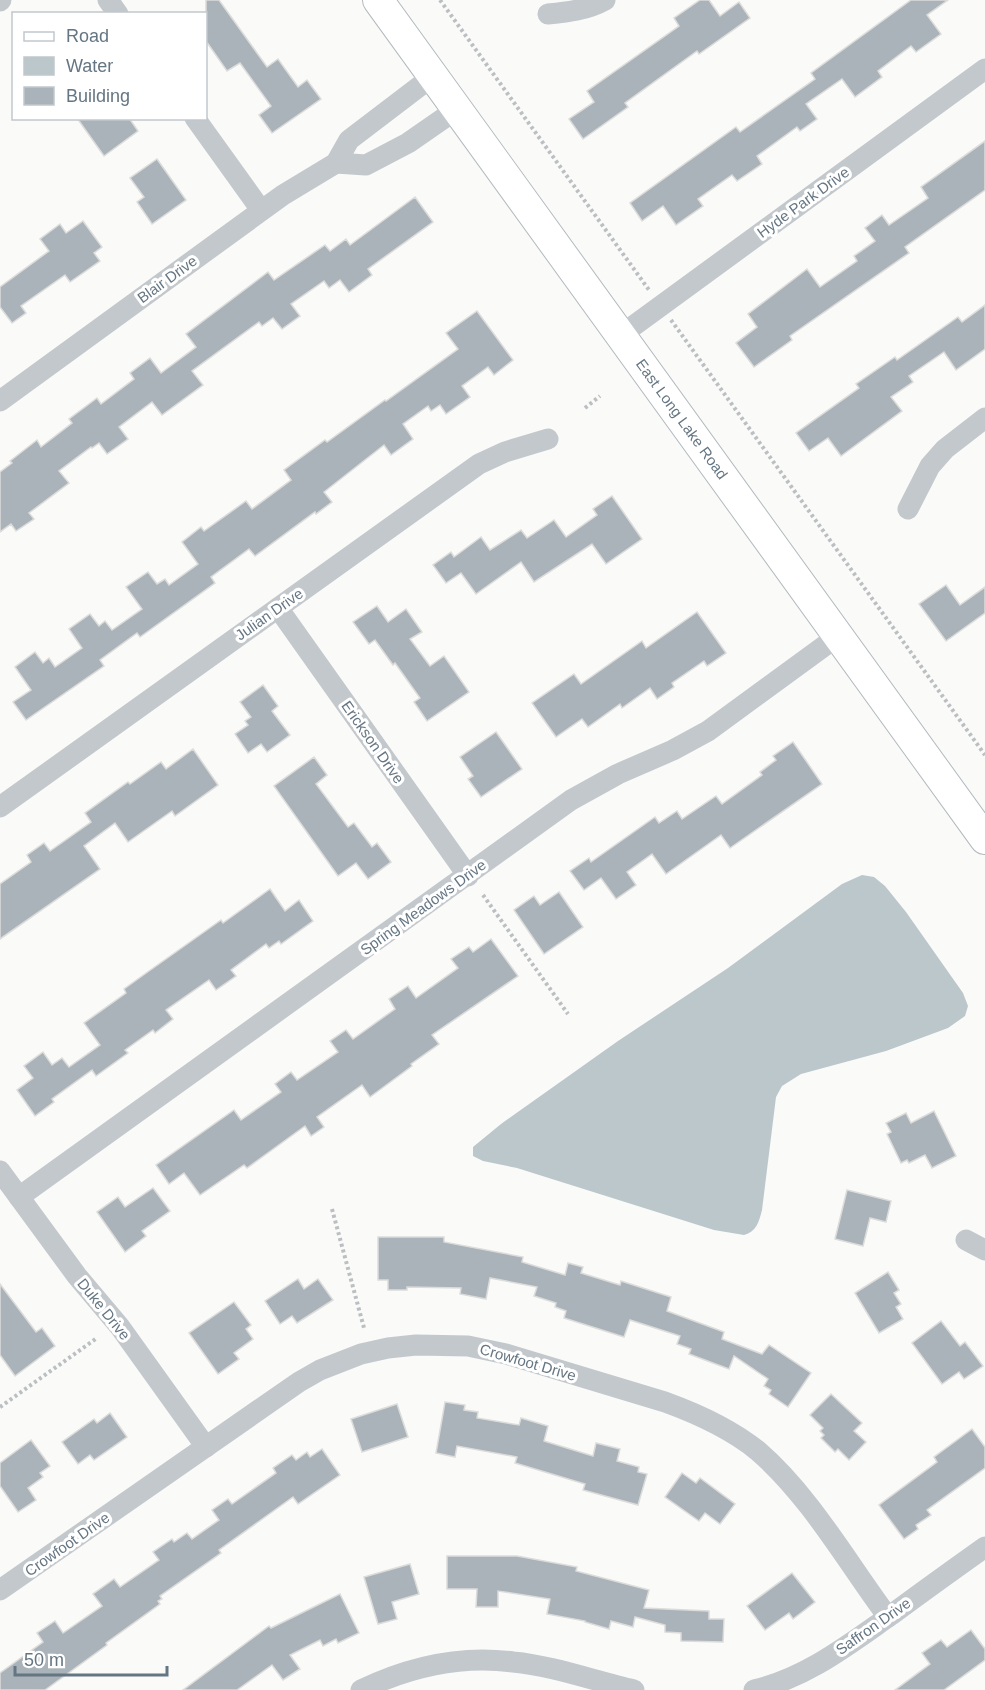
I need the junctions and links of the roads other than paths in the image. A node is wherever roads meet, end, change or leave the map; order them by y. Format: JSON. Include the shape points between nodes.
{"nodes":[{"id":1,"x":378,"y":0,"type":"edge"},
{"id":2,"x":605,"y":0,"type":"edge"},
{"id":3,"x":548,"y":14,"type":"dead end"},
{"id":4,"x":985,"y":69,"type":"edge"},
{"id":5,"x":434,"y":76,"type":"junction"},
{"id":6,"x":457,"y":110,"type":"junction"},
{"id":7,"x":196,"y":120,"type":"edge"},
{"id":8,"x":336,"y":162,"type":"junction"},
{"id":9,"x":261,"y":210,"type":"junction"},
{"id":10,"x":621,"y":335,"type":"junction"},
{"id":11,"x":0,"y":401,"type":"edge"},
{"id":12,"x":985,"y":418,"type":"edge"},
{"id":13,"x":548,"y":439,"type":"dead end"},
{"id":14,"x":908,"y":509,"type":"dead end"},
{"id":15,"x":278,"y":608,"type":"junction"},
{"id":16,"x":838,"y":636,"type":"junction"},
{"id":17,"x":0,"y":807,"type":"edge"},
{"id":18,"x":985,"y":838,"type":"edge"},
{"id":19,"x":468,"y":876,"type":"junction"},
{"id":20,"x":0,"y":1171,"type":"edge"},
{"id":21,"x":19,"y":1197,"type":"junction"},
{"id":22,"x":966,"y":1240,"type":"dead end"},
{"id":23,"x":985,"y":1250,"type":"edge"},
{"id":24,"x":206,"y":1447,"type":"junction"},
{"id":25,"x":985,"y":1547,"type":"edge"},
{"id":26,"x":0,"y":1590,"type":"edge"},
{"id":27,"x":888,"y":1617,"type":"junction"},
{"id":28,"x":361,"y":1690,"type":"edge"},
{"id":29,"x":634,"y":1690,"type":"edge"},
{"id":30,"x":754,"y":1690,"type":"edge"}],
"edges":[{"from":1,"to":5,"type":"main road","name":"East Long Lake Road"},
{"from":2,"to":3,"type":"street","via":[[572,12]]},
{"from":4,"to":10,"type":"street","name":"Hyde Park Drive"},
{"from":5,"to":6,"type":"main road","name":"East Long Lake Road"},
{"from":5,"to":8,"type":"street","name":"Blair Drive","via":[[349,140]]},
{"from":6,"to":8,"type":"street","via":[[366,165]]},
{"from":6,"to":10,"type":"main road","name":"East Long Lake Road"},
{"from":7,"to":9,"type":"street"},
{"from":8,"to":9,"type":"street","name":"Blair Drive"},
{"from":9,"to":11,"type":"street","name":"Blair Drive"},
{"from":10,"to":16,"type":"main road","name":"East Long Lake Road"},
{"from":12,"to":14,"type":"street","via":[[930,466]]},
{"from":13,"to":15,"type":"street","name":"Julian Drive","via":[[479,464]]},
{"from":15,"to":17,"type":"street","name":"Julian Drive"},
{"from":15,"to":19,"type":"street","name":"Erickson Drive"},
{"from":16,"to":18,"type":"main road","name":"East Long Lake Road"},
{"from":16,"to":19,"type":"street","name":"Spring Meadows Drive","via":[[708,731],[594,786]]},
{"from":19,"to":21,"type":"street","name":"Spring Meadows Drive"},
{"from":20,"to":21,"type":"street","name":"Duke Drive"},
{"from":21,"to":24,"type":"street","name":"Duke Drive"},
{"from":22,"to":23,"type":"street"},
{"from":24,"to":26,"type":"street","name":"Crowfoot Drive"},
{"from":24,"to":27,"type":"street","name":"Crowfoot Drive","via":[[299,1382],[342,1360],[416,1345],[487,1349],[688,1410],[738,1437],[792,1486]]},
{"from":25,"to":27,"type":"street","name":"Saffron Drive"},
{"from":27,"to":30,"type":"street","name":"Saffron Drive","via":[[817,1665]]},
{"from":28,"to":29,"type":"street","via":[[418,1668],[484,1660],[516,1662]]}]}
